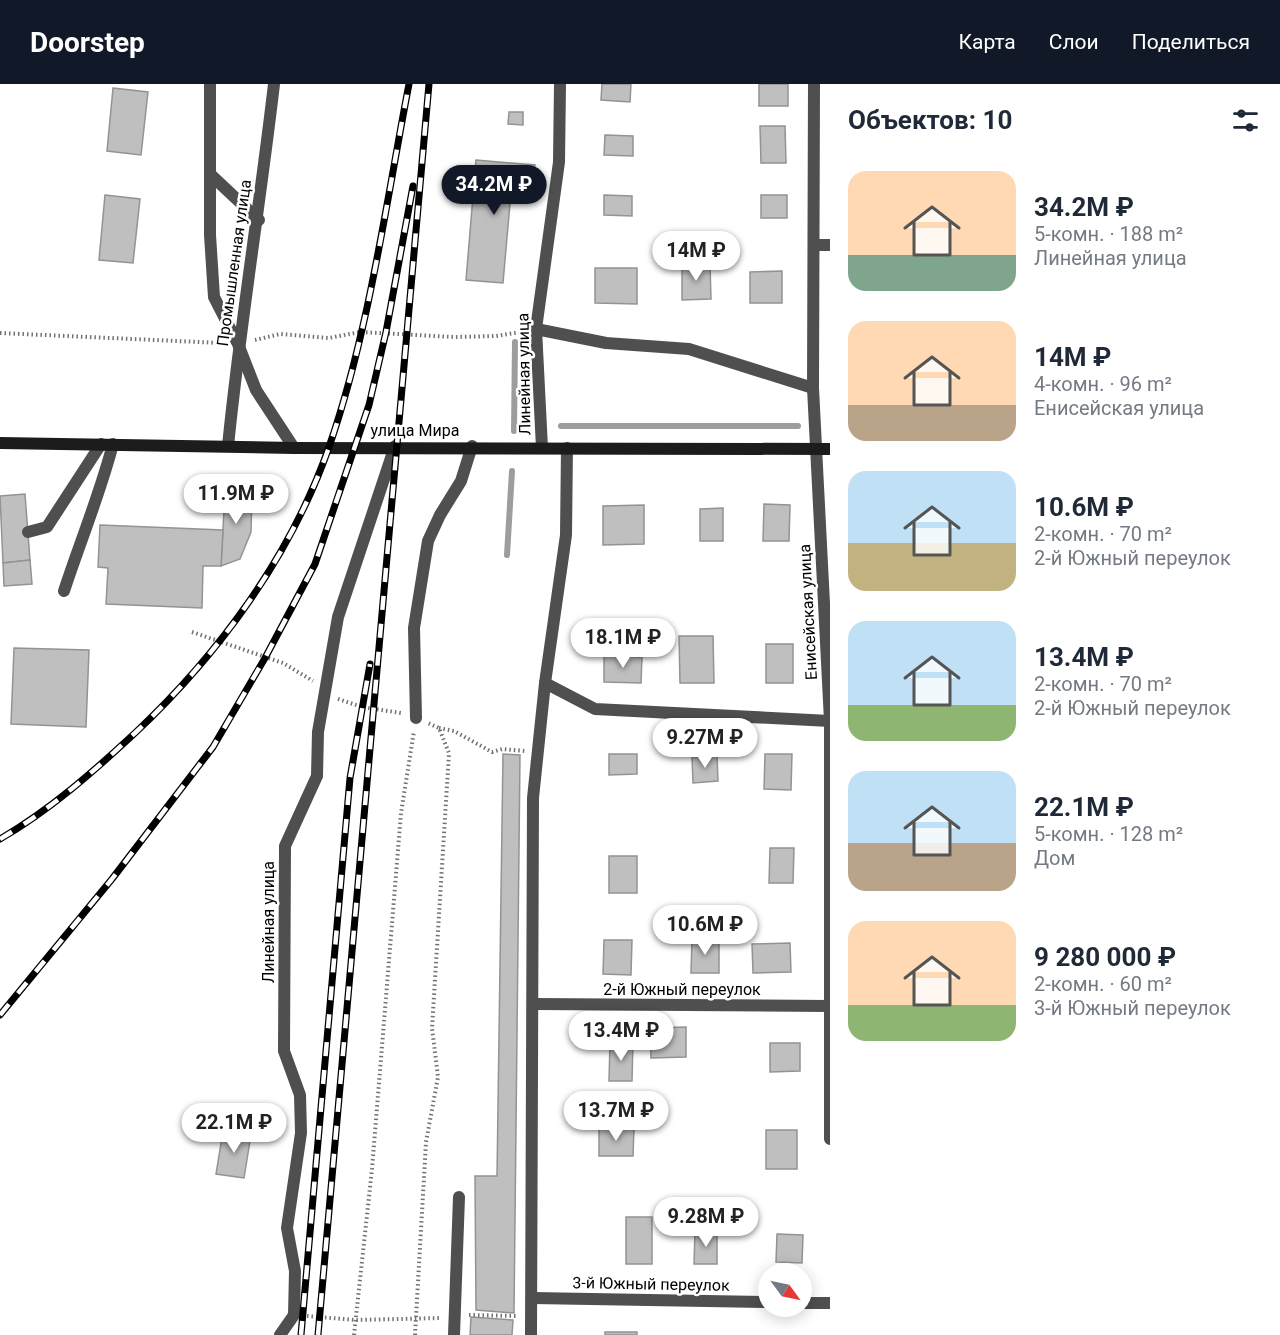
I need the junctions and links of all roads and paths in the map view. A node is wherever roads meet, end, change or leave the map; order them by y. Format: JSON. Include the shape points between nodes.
{"nodes":[{"id":1,"x":210,"y":84,"type":"edge"},
{"id":2,"x":274,"y":84,"type":"edge"},
{"id":3,"x":560,"y":84,"type":"edge"},
{"id":4,"x":814,"y":84,"type":"edge"},
{"id":5,"x":212,"y":175,"type":"junction"},
{"id":6,"x":259,"y":220,"type":"junction"},
{"id":7,"x":814,"y":245,"type":"junction"},
{"id":8,"x":830,"y":246,"type":"edge"},
{"id":9,"x":536,"y":330,"type":"junction"},
{"id":10,"x":0,"y":333,"type":"edge"},
{"id":11,"x":238,"y":344,"type":"junction"},
{"id":12,"x":813,"y":388,"type":"junction"},
{"id":13,"x":0,"y":443,"type":"edge"},
{"id":14,"x":107,"y":444,"type":"junction"},
{"id":15,"x":228,"y":446,"type":"junction"},
{"id":16,"x":395,"y":446,"type":"junction"},
{"id":17,"x":472,"y":446,"type":"junction"},
{"id":18,"x":294,"y":448,"type":"junction"},
{"id":19,"x":542,"y":448,"type":"junction"},
{"id":20,"x":567,"y":448,"type":"junction"},
{"id":21,"x":824,"y":449,"type":"edge"},
{"id":22,"x":28,"y":532,"type":"dead end"},
{"id":23,"x":64,"y":591,"type":"dead end"},
{"id":24,"x":192,"y":632,"type":"dead end"},
{"id":25,"x":545,"y":683,"type":"junction"},
{"id":26,"x":324,"y":690,"type":"junction"},
{"id":27,"x":416,"y":718,"type":"junction"},
{"id":28,"x":830,"y":721,"type":"edge"},
{"id":29,"x":439,"y":728,"type":"junction"},
{"id":30,"x":538,"y":752,"type":"junction"},
{"id":31,"x":534,"y":1004,"type":"junction"},
{"id":32,"x":829,"y":1006,"type":"edge"},
{"id":33,"x":830,"y":1139,"type":"edge"},
{"id":34,"x":459,"y":1197,"type":"dead end"},
{"id":35,"x":533,"y":1298,"type":"junction"},
{"id":36,"x":758,"y":1302,"type":"edge"},
{"id":37,"x":812,"y":1303,"type":"edge"},
{"id":38,"x":830,"y":1303,"type":"edge"},
{"id":39,"x":294,"y":1315,"type":"junction"},
{"id":40,"x":531,"y":1317,"type":"junction"},
{"id":41,"x":416,"y":1318,"type":"junction"},
{"id":42,"x":455,"y":1318,"type":"junction"},
{"id":43,"x":355,"y":1320,"type":"junction"},
{"id":44,"x":280,"y":1335,"type":"edge"},
{"id":45,"x":354,"y":1335,"type":"edge"},
{"id":46,"x":415,"y":1335,"type":"edge"},
{"id":47,"x":454,"y":1335,"type":"edge"},
{"id":48,"x":531,"y":1335,"type":"edge"}],
"edges":[{"from":1,"to":5,"type":"street"},
{"from":2,"to":6,"type":"street","name":"Промышленная улица"},
{"from":3,"to":9,"type":"street","name":"Линейная улица","via":[[559,162]]},
{"from":4,"to":7,"type":"street","name":"Енисейская улица"},
{"from":5,"to":6,"type":"street"},
{"from":5,"to":11,"type":"street","via":[[214,297]]},
{"from":6,"to":11,"type":"street","name":"Промышленная улица"},
{"from":7,"to":8,"type":"street"},
{"from":7,"to":12,"type":"street","name":"Енисейская улица"},
{"from":9,"to":11,"type":"path","via":[[495,336],[360,332],[329,338],[280,334]]},
{"from":9,"to":12,"type":"street","via":[[606,343],[689,349]]},
{"from":9,"to":19,"type":"street","name":"Линейная улица"},
{"from":10,"to":11,"type":"path"},
{"from":11,"to":15,"type":"street","name":"Промышленная улица"},
{"from":11,"to":18,"type":"street","via":[[256,390]]},
{"from":12,"to":21,"type":"street","name":"Енисейская улица"},
{"from":13,"to":14,"type":"main road","name":"улица Мира"},
{"from":14,"to":15,"type":"main road","name":"улица Мира"},
{"from":14,"to":22,"type":"street","via":[[47,527]]},
{"from":14,"to":23,"type":"street","via":[[101,492],[87,520]]},
{"from":15,"to":18,"type":"main road","name":"улица Мира"},
{"from":16,"to":17,"type":"main road","name":"улица Мира"},
{"from":16,"to":18,"type":"main road","name":"улица Мира"},
{"from":16,"to":26,"type":"street","name":"Линейная улица","via":[[338,617]]},
{"from":17,"to":19,"type":"main road","name":"улица Мира"},
{"from":17,"to":27,"type":"street","via":[[461,481],[428,541],[414,628]]},
{"from":19,"to":20,"type":"main road","name":"улица Мира"},
{"from":20,"to":21,"type":"main road","name":"улица Мира"},
{"from":20,"to":25,"type":"street","via":[[567,535]]},
{"from":21,"to":28,"type":"street","name":"Енисейская улица"},
{"from":24,"to":26,"type":"path","via":[[295,668]]},
{"from":25,"to":28,"type":"street","via":[[595,709]]},
{"from":25,"to":30,"type":"street"},
{"from":26,"to":27,"type":"path","via":[[362,707]]},
{"from":26,"to":39,"type":"street","name":"Линейная улица","via":[[317,776],[285,846],[284,1051],[300,1095],[301,1133],[287,1228],[295,1271]]},
{"from":27,"to":29,"type":"path"},
{"from":27,"to":43,"type":"path","via":[[401,813],[372,1169]]},
{"from":28,"to":32,"type":"street","name":"Енисейская улица"},
{"from":29,"to":30,"type":"path","via":[[454,731],[492,752]]},
{"from":29,"to":41,"type":"path","via":[[449,753],[432,1028],[438,1077],[426,1142]]},
{"from":30,"to":31,"type":"street","via":[[533,798]]},
{"from":31,"to":32,"type":"street","name":"2-й Южный переулок"},
{"from":31,"to":35,"type":"street"},
{"from":32,"to":33,"type":"street","name":"Енисейская улица"},
{"from":34,"to":42,"type":"street"},
{"from":35,"to":36,"type":"street","name":"3-й Южный переулок"},
{"from":35,"to":40,"type":"street"},
{"from":37,"to":38,"type":"street"},
{"from":39,"to":43,"type":"path"},
{"from":39,"to":44,"type":"street"},
{"from":40,"to":42,"type":"path","via":[[477,1313]]},
{"from":40,"to":48,"type":"street"},
{"from":41,"to":42,"type":"path"},
{"from":41,"to":43,"type":"path"},
{"from":41,"to":46,"type":"path"},
{"from":42,"to":47,"type":"street"},
{"from":43,"to":45,"type":"path"}]}
